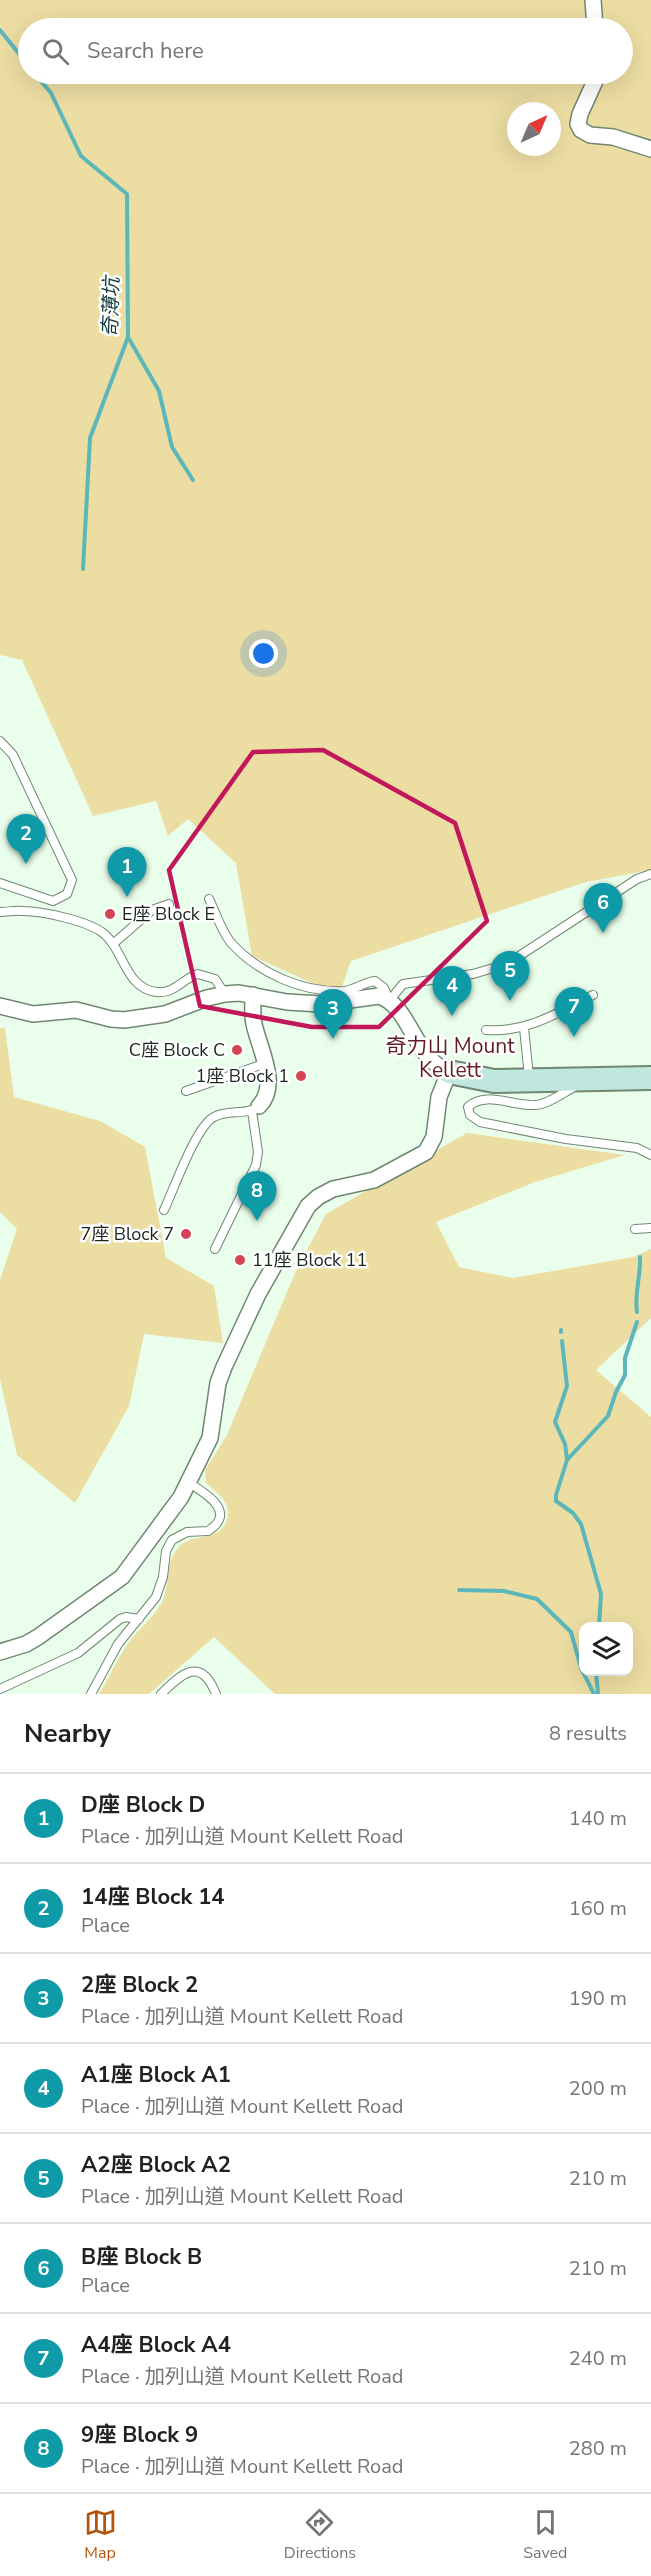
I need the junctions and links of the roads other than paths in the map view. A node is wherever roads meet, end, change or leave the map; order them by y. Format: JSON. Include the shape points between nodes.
{"nodes":[{"id":1,"x":593,"y":0,"type":"edge"},
{"id":2,"x":594,"y":18,"type":"edge"},
{"id":3,"x":594,"y":84,"type":"edge"},
{"id":4,"x":651,"y":149,"type":"edge"},
{"id":5,"x":0,"y":741,"type":"edge"},
{"id":6,"x":651,"y":874,"type":"edge"},
{"id":7,"x":0,"y":883,"type":"edge"},
{"id":8,"x":209,"y":899,"type":"dead end"},
{"id":9,"x":169,"y":904,"type":"dead end"},
{"id":10,"x":0,"y":912,"type":"edge"},
{"id":11,"x":113,"y":945,"type":"junction"},
{"id":12,"x":225,"y":994,"type":"junction"},
{"id":13,"x":253,"y":995,"type":"junction"},
{"id":14,"x":592,"y":995,"type":"dead end"},
{"id":15,"x":389,"y":1001,"type":"junction"},
{"id":16,"x":0,"y":1006,"type":"edge"},
{"id":17,"x":524,"y":1028,"type":"junction"},
{"id":18,"x":486,"y":1030,"type":"dead end"},
{"id":19,"x":266,"y":1063,"type":"junction"},
{"id":20,"x":449,"y":1072,"type":"junction"},
{"id":21,"x":651,"y":1078,"type":"edge"},
{"id":22,"x":592,"y":1079,"type":"junction"},
{"id":23,"x":529,"y":1080,"type":"junction"},
{"id":24,"x":186,"y":1091,"type":"dead end"},
{"id":25,"x":256,"y":1108,"type":"junction"},
{"id":26,"x":651,"y":1155,"type":"edge"},
{"id":27,"x":164,"y":1210,"type":"dead end"},
{"id":28,"x":651,"y":1228,"type":"edge"},
{"id":29,"x":635,"y":1229,"type":"dead end"},
{"id":30,"x":215,"y":1250,"type":"dead end"},
{"id":31,"x":189,"y":1483,"type":"junction"},
{"id":32,"x":139,"y":1618,"type":"junction"},
{"id":33,"x":0,"y":1652,"type":"edge"},
{"id":34,"x":0,"y":1689,"type":"edge"},
{"id":35,"x":91,"y":1694,"type":"edge"},
{"id":36,"x":161,"y":1694,"type":"edge"},
{"id":37,"x":216,"y":1694,"type":"edge"}],
"edges":[{"from":1,"to":2,"type":"street"},
{"from":3,"to":4,"type":"street","via":[[579,118],[581,130]]},
{"from":5,"to":7,"type":"lane","via":[[13,755],[72,880],[67,894],[53,901]]},
{"from":6,"to":15,"type":"lane","via":[[637,879],[507,964],[473,974],[404,984]]},
{"from":8,"to":15,"type":"lane","via":[[231,944],[273,975],[316,990],[348,991],[375,981],[384,988]]},
{"from":9,"to":11,"type":"lane","via":[[152,910]]},
{"from":10,"to":11,"type":"lane","via":[[30,911],[93,927]]},
{"from":11,"to":12,"type":"lane","via":[[126,970],[149,991],[171,991],[198,974],[215,979]]},
{"from":12,"to":13,"type":"street"},
{"from":12,"to":16,"type":"street","via":[[165,1014],[124,1020],[76,1010],[33,1014]]},
{"from":13,"to":15,"type":"street","via":[[301,1004],[332,1004],[379,996]]},
{"from":13,"to":19,"type":"street","via":[[254,1024]]},
{"from":14,"to":17,"type":"lane"},
{"from":15,"to":20,"type":"street","via":[[427,1058]]},
{"from":17,"to":18,"type":"lane"},
{"from":17,"to":23,"type":"lane"},
{"from":19,"to":24,"type":"lane"},
{"from":19,"to":25,"type":"street","via":[[264,1099]]},
{"from":20,"to":23,"type":"street","via":[[483,1080]]},
{"from":20,"to":31,"type":"street","via":[[439,1097],[433,1141],[426,1152],[382,1176],[325,1194],[302,1215],[258,1294],[224,1367],[210,1438]]},
{"from":21,"to":22,"type":"street"},
{"from":22,"to":23,"type":"street"},
{"from":22,"to":26,"type":"lane","via":[[538,1105],[484,1099],[468,1107],[470,1115],[480,1122],[637,1148]]},
{"from":25,"to":27,"type":"lane","via":[[224,1113],[206,1122]]},
{"from":25,"to":30,"type":"lane","via":[[256,1165]]},
{"from":28,"to":29,"type":"lane"},
{"from":31,"to":32,"type":"lane","via":[[215,1501],[218,1520],[208,1531],[188,1532],[172,1540],[166,1551],[160,1587]]},
{"from":31,"to":33,"type":"street","via":[[122,1577],[32,1640]]},
{"from":32,"to":34,"type":"lane","via":[[120,1619],[78,1653]]},
{"from":32,"to":35,"type":"lane","via":[[118,1644]]},
{"from":36,"to":37,"type":"lane","via":[[190,1671],[207,1677]]}]}
